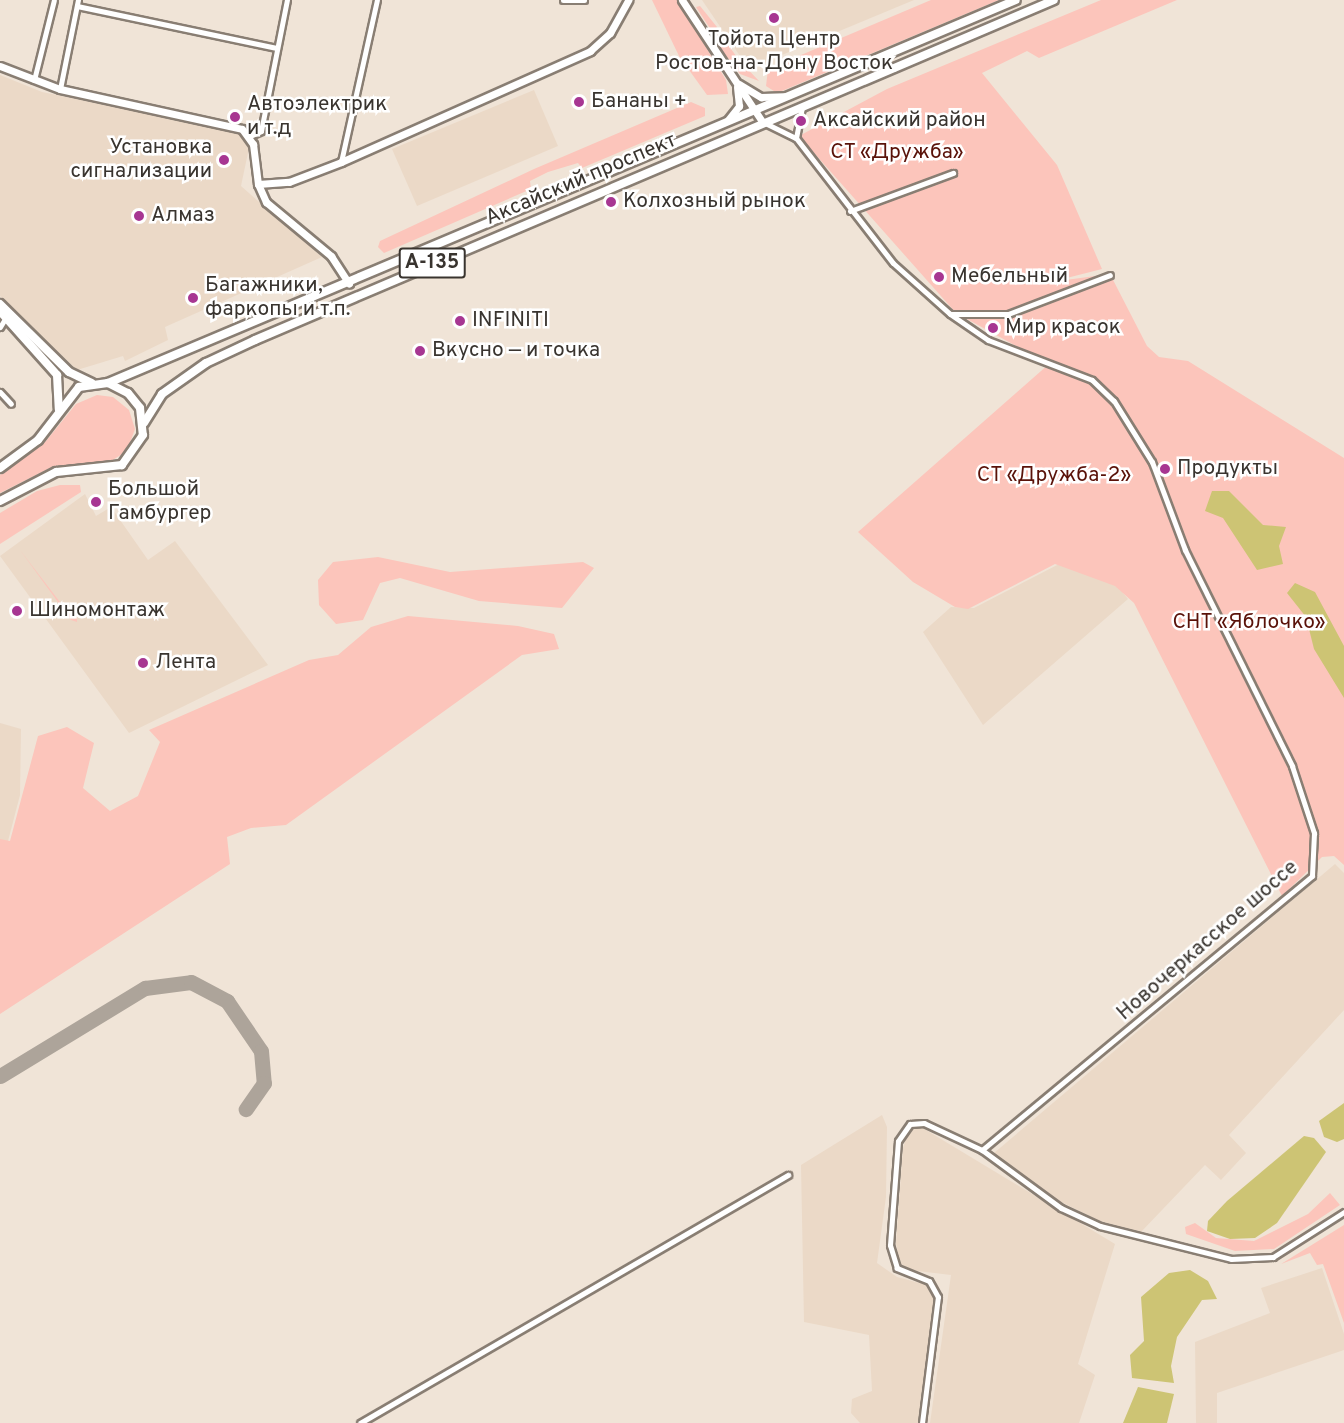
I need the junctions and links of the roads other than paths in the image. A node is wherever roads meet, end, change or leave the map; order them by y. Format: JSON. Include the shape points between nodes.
{"nodes":[{"id":1,"x":54,"y":0,"type":"edge"},
{"id":2,"x":287,"y":0,"type":"edge"},
{"id":3,"x":376,"y":0,"type":"edge"},
{"id":4,"x":563,"y":0,"type":"edge"},
{"id":5,"x":584,"y":0,"type":"edge"},
{"id":6,"x":628,"y":0,"type":"edge"},
{"id":7,"x":682,"y":0,"type":"edge"},
{"id":8,"x":1016,"y":0,"type":"edge"},
{"id":9,"x":1054,"y":0,"type":"edge"},
{"id":10,"x":77,"y":3,"type":"edge"},
{"id":11,"x":277,"y":48,"type":"junction"},
{"id":12,"x":0,"y":66,"type":"edge"},
{"id":13,"x":734,"y":79,"type":"junction"},
{"id":14,"x":34,"y":80,"type":"junction"},
{"id":15,"x":60,"y":89,"type":"junction"},
{"id":16,"x":789,"y":95,"type":"junction"},
{"id":17,"x":804,"y":105,"type":"junction"},
{"id":18,"x":753,"y":111,"type":"junction"},
{"id":19,"x":723,"y":123,"type":"junction"},
{"id":20,"x":763,"y":123,"type":"junction"},
{"id":21,"x":250,"y":136,"type":"junction"},
{"id":22,"x":796,"y":138,"type":"junction"},
{"id":23,"x":709,"y":146,"type":"junction"},
{"id":24,"x":341,"y":162,"type":"junction"},
{"id":25,"x":952,"y":173,"type":"dead end"},
{"id":26,"x":258,"y":184,"type":"junction"},
{"id":27,"x":850,"y":211,"type":"junction"},
{"id":28,"x":1110,"y":275,"type":"dead end"},
{"id":29,"x":349,"y":284,"type":"junction"},
{"id":30,"x":0,"y":304,"type":"edge"},
{"id":31,"x":3,"y":314,"type":"edge"},
{"id":32,"x":950,"y":314,"type":"junction"},
{"id":33,"x":0,"y":327,"type":"edge"},
{"id":34,"x":92,"y":383,"type":"junction"},
{"id":35,"x":108,"y":383,"type":"junction"},
{"id":36,"x":0,"y":392,"type":"edge"},
{"id":37,"x":11,"y":404,"type":"dead end"},
{"id":38,"x":59,"y":409,"type":"junction"},
{"id":39,"x":144,"y":423,"type":"junction"},
{"id":40,"x":0,"y":468,"type":"edge"},
{"id":41,"x":0,"y":501,"type":"edge"},
{"id":42,"x":982,"y":1150,"type":"junction"},
{"id":43,"x":788,"y":1175,"type":"dead end"},
{"id":44,"x":1344,"y":1212,"type":"edge"},
{"id":45,"x":360,"y":1423,"type":"edge"},
{"id":46,"x":922,"y":1423,"type":"edge"}],
"edges":[{"from":1,"to":14,"type":"street"},
{"from":2,"to":11,"type":"street"},
{"from":3,"to":24,"type":"street"},
{"from":4,"to":5,"type":"street"},
{"from":6,"to":24,"type":"street","via":[[605,39],[590,51]]},
{"from":7,"to":13,"type":"street"},
{"from":8,"to":16,"type":"main road","name":"Аксайский проспект","number":"А-135"},
{"from":9,"to":17,"type":"main road","name":"Аксайский проспект","number":"А-135"},
{"from":10,"to":11,"type":"street"},
{"from":10,"to":15,"type":"street"},
{"from":11,"to":21,"type":"street","via":[[261,131]]},
{"from":12,"to":14,"type":"street"},
{"from":13,"to":16,"type":"street","via":[[761,97]]},
{"from":13,"to":18,"type":"street"},
{"from":13,"to":19,"type":"street","via":[[739,106]]},
{"from":14,"to":15,"type":"street"},
{"from":15,"to":21,"type":"street","via":[[236,127]]},
{"from":16,"to":18,"type":"main road","name":"Аксайский проспект","number":"А-135"},
{"from":17,"to":20,"type":"main road","name":"Аксайский проспект","number":"А-135"},
{"from":17,"to":22,"type":"street"},
{"from":18,"to":19,"type":"main road","name":"Аксайский проспект","number":"А-135"},
{"from":18,"to":20,"type":"street"},
{"from":18,"to":23,"type":"main road","via":[[753,122],[714,138]]},
{"from":19,"to":29,"type":"main road","name":"Аксайский проспект","number":"А-135"},
{"from":20,"to":22,"type":"street"},
{"from":20,"to":23,"type":"main road","name":"Аксайский проспект","number":"А-135"},
{"from":21,"to":26,"type":"street"},
{"from":22,"to":27,"type":"street","name":"Новочеркасское шоссе"},
{"from":23,"to":39,"type":"main road","name":"Аксайский проспект","number":"А-135","via":[[206,363],[162,394]]},
{"from":24,"to":26,"type":"street","via":[[289,182]]},
{"from":25,"to":27,"type":"street"},
{"from":26,"to":29,"type":"street","via":[[266,202],[331,255]]},
{"from":27,"to":32,"type":"street","name":"Новочеркасское шоссе","via":[[893,263]]},
{"from":28,"to":32,"type":"street","via":[[1008,314]]},
{"from":29,"to":35,"type":"main road","name":"Аксайский проспект","number":"А-135"},
{"from":30,"to":34,"type":"main road","via":[[69,372]]},
{"from":31,"to":33,"type":"street"},
{"from":31,"to":38,"type":"main road","via":[[57,375]]},
{"from":32,"to":42,"type":"street","name":"Новочеркасское шоссе","via":[[987,340],[1092,380],[1125,418],[1152,462],[1185,550],[1292,765],[1315,848],[1312,876],[1287,899]]},
{"from":34,"to":35,"type":"main road"},
{"from":34,"to":38,"type":"main road","via":[[68,395]]},
{"from":35,"to":39,"type":"main road","via":[[128,393]]},
{"from":36,"to":37,"type":"street"},
{"from":38,"to":40,"type":"main road","via":[[39,440]]},
{"from":39,"to":41,"type":"main road","name":"Аксайский проспект","via":[[139,448],[122,465],[56,472]]},
{"from":42,"to":44,"type":"street","via":[[1061,1208],[1100,1226],[1231,1259],[1273,1257]]},
{"from":42,"to":46,"type":"street","via":[[918,1122],[905,1128],[898,1141],[892,1259],[899,1270],[929,1281],[938,1297]]},
{"from":43,"to":45,"type":"street"}]}
